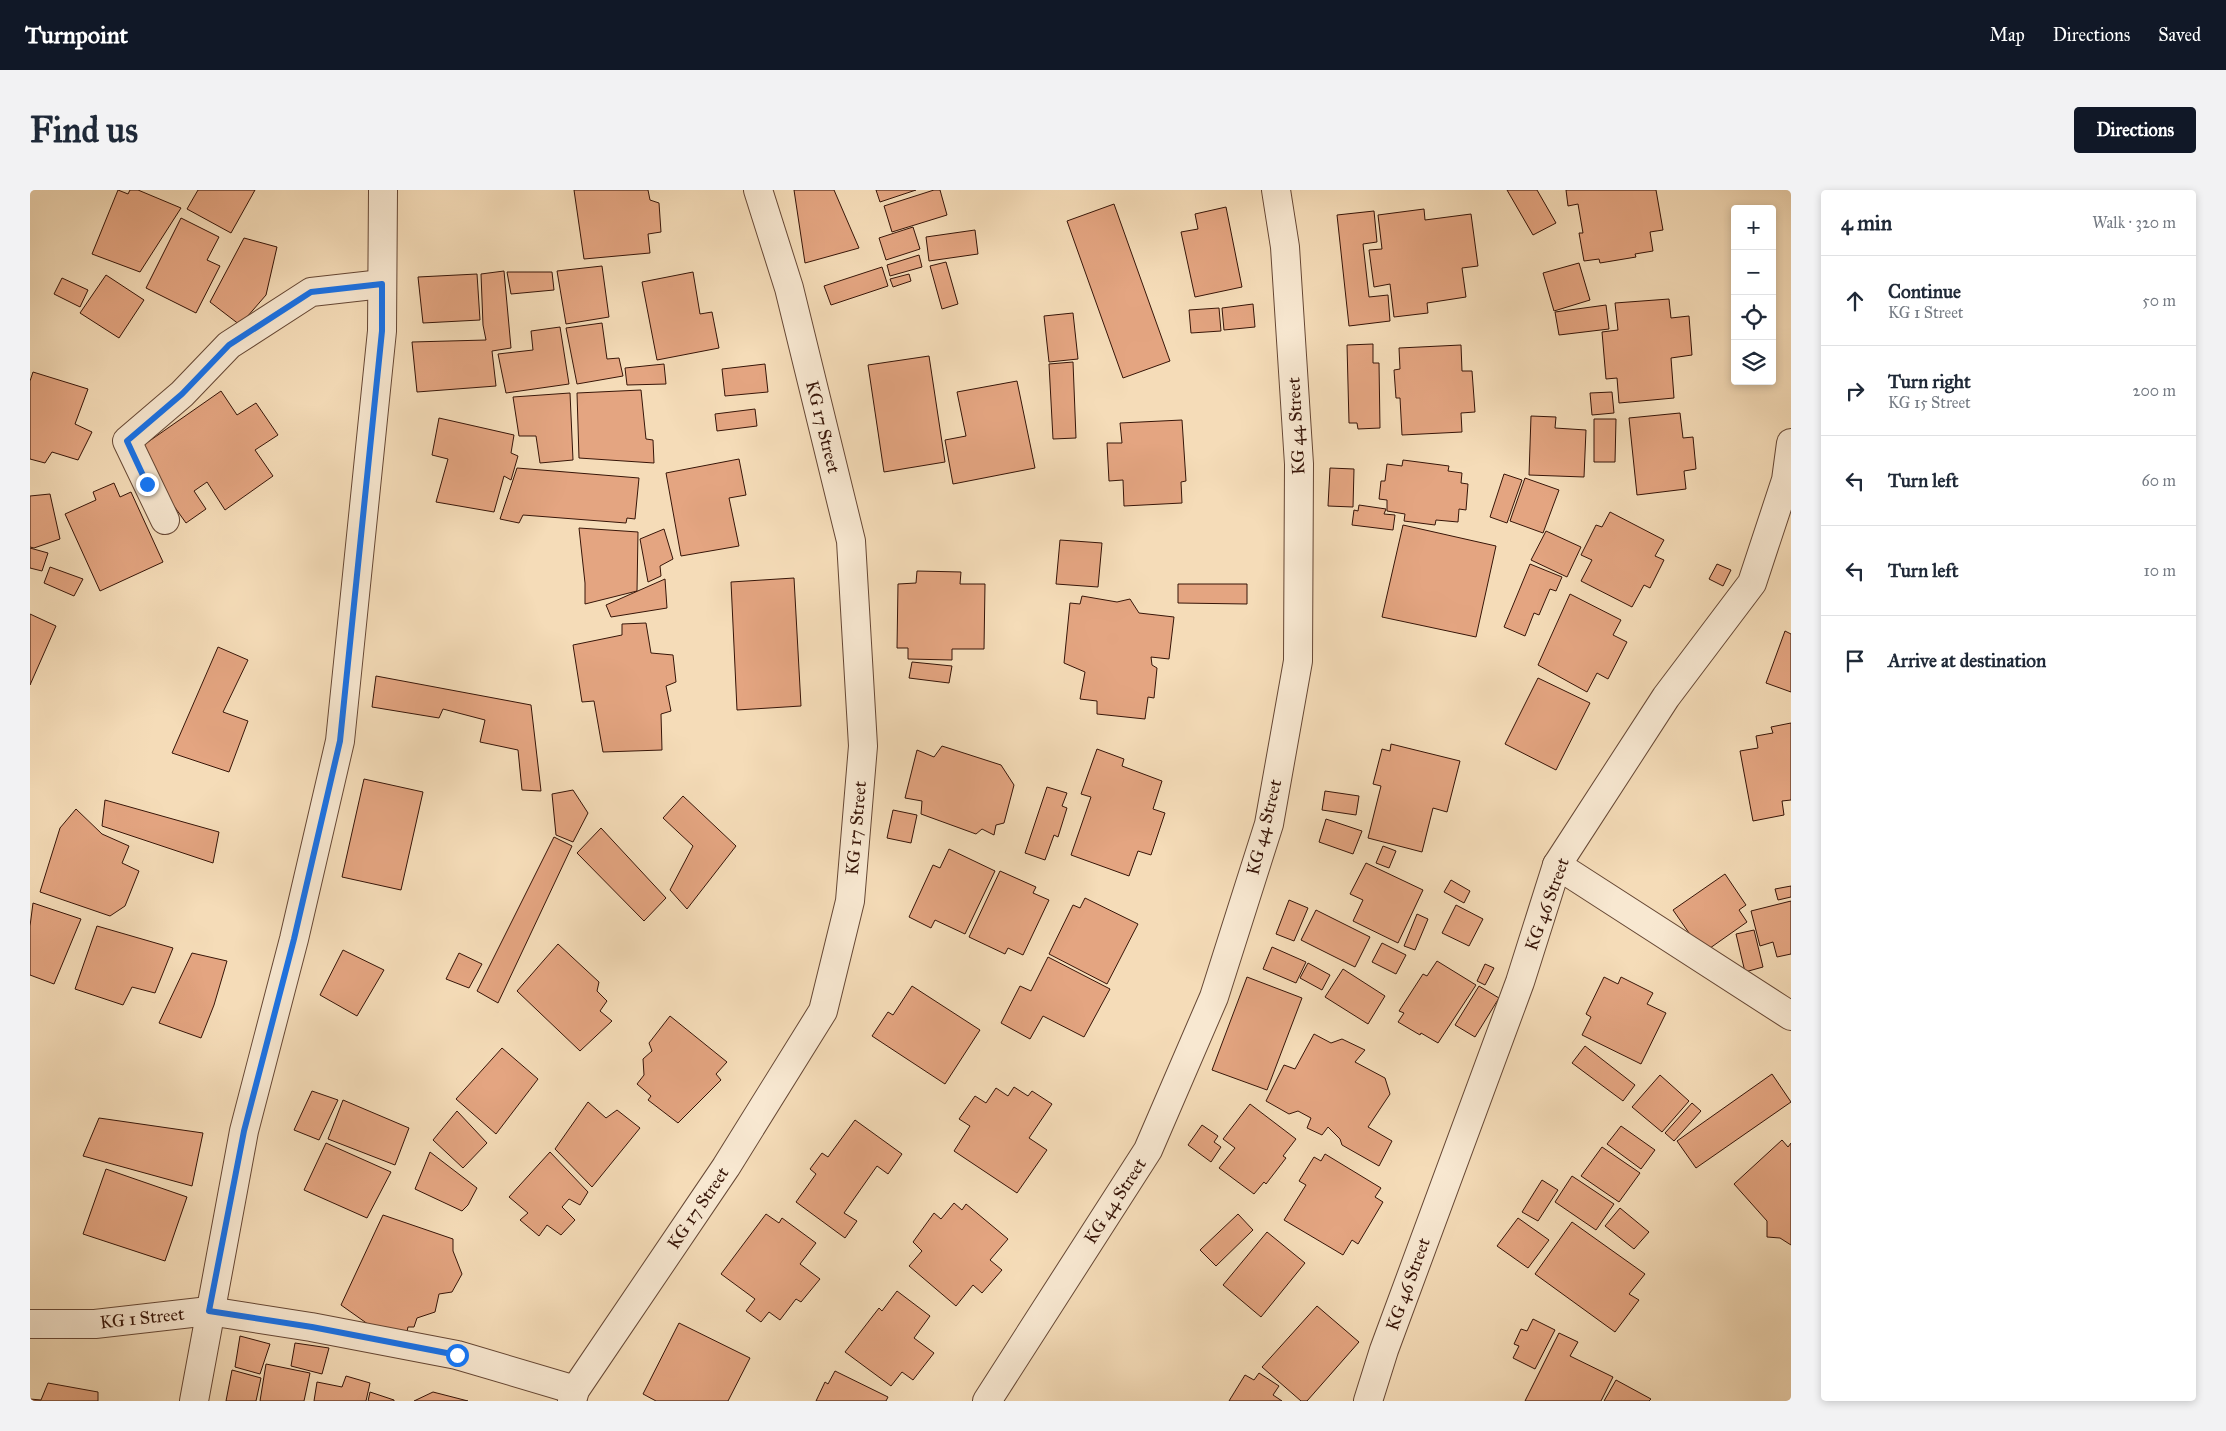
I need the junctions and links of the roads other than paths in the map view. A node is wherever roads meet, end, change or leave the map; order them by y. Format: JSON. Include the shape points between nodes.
{"nodes":[{"id":1,"x":383,"y":190,"type":"edge"},
{"id":2,"x":758,"y":190,"type":"edge"},
{"id":3,"x":1276,"y":190,"type":"edge"},
{"id":4,"x":382,"y":284,"type":"junction"},
{"id":5,"x":1791,"y":443,"type":"edge"},
{"id":6,"x":165,"y":520,"type":"dead end"},
{"id":7,"x":1558,"y":865,"type":"junction"},
{"id":8,"x":1791,"y":1016,"type":"edge"},
{"id":9,"x":209,"y":1311,"type":"junction"},
{"id":10,"x":30,"y":1324,"type":"edge"},
{"id":11,"x":573,"y":1395,"type":"edge"},
{"id":12,"x":194,"y":1401,"type":"edge"},
{"id":13,"x":986,"y":1401,"type":"edge"},
{"id":14,"x":1368,"y":1401,"type":"edge"}],
"edges":[{"from":1,"to":4,"type":"street"},
{"from":2,"to":11,"type":"street","name":"KG 17 Street","via":[[789,288],[851,541],[863,746],[850,901],[823,1011],[726,1167]]},
{"from":3,"to":13,"type":"street","name":"KG 44 Street","via":[[1285,247],[1299,464],[1298,651],[1269,824],[1214,997],[1148,1150]]},
{"from":4,"to":6,"type":"street","via":[[311,292],[229,345],[182,394],[127,441]]},
{"from":4,"to":9,"type":"street","via":[[382,331],[340,741],[294,939],[244,1131]]},
{"from":5,"to":7,"type":"street","name":"KG 46 Street","via":[[1786,480],[1752,583],[1666,697]]},
{"from":7,"to":8,"type":"street"},
{"from":7,"to":14,"type":"street","name":"KG 46 Street","via":[[1520,982]]},
{"from":9,"to":10,"type":"street","name":"KG 1 Street","via":[[95,1324]]},
{"from":9,"to":11,"type":"street","name":"KG 1 Street","via":[[457,1355]]},
{"from":9,"to":12,"type":"street"}]}
